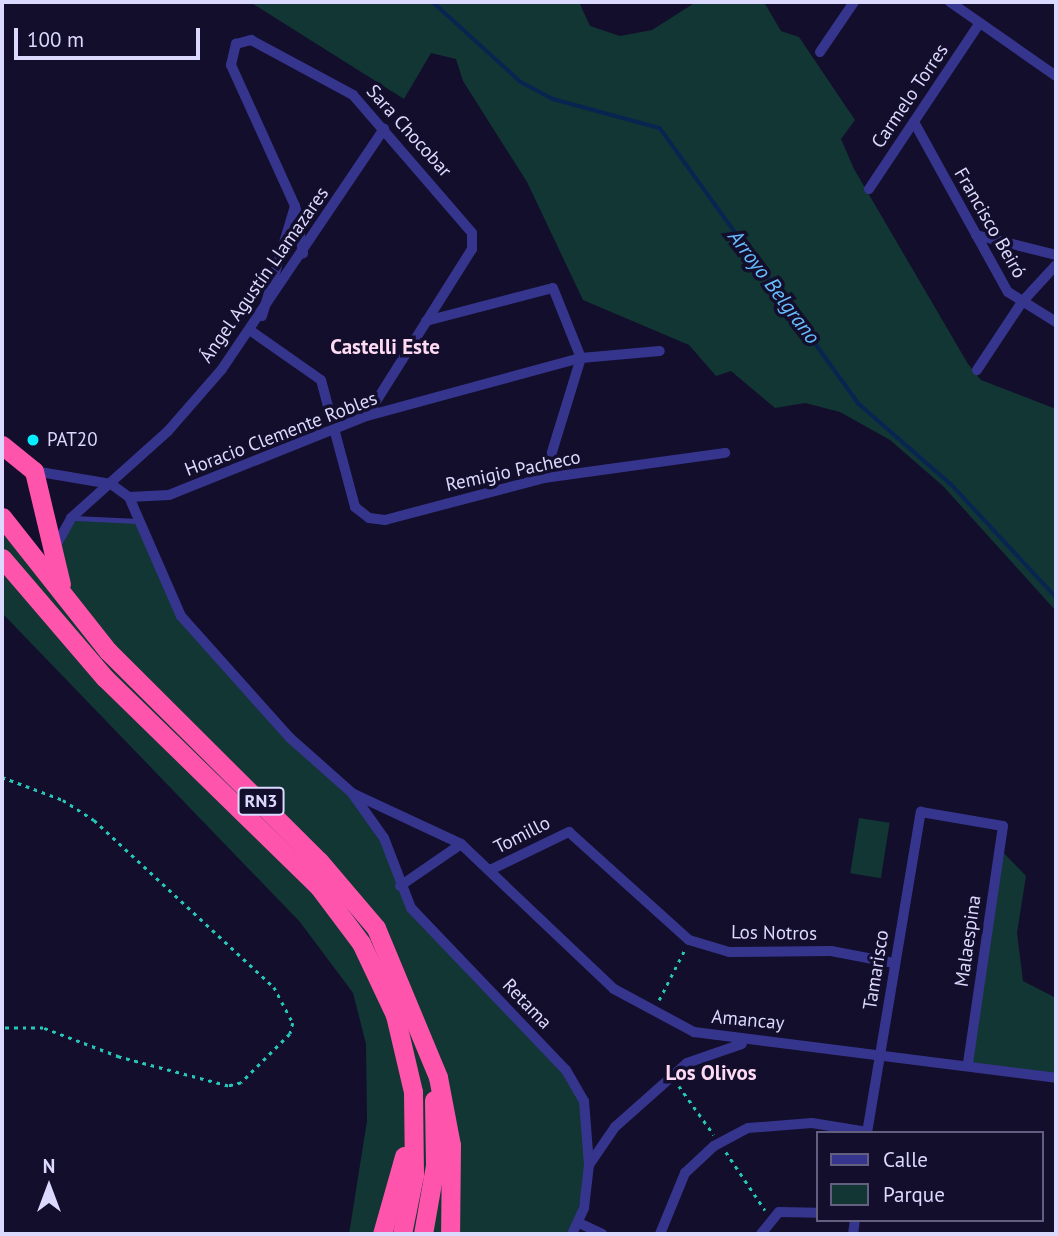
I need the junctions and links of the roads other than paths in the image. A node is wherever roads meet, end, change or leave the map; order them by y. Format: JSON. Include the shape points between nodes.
{"nodes":[{"id":1,"x":854,"y":2,"type":"edge"},
{"id":2,"x":950,"y":2,"type":"edge"},
{"id":3,"x":979,"y":24,"type":"junction"},
{"id":4,"x":820,"y":52,"type":"dead end"},
{"id":5,"x":1056,"y":76,"type":"edge"},
{"id":6,"x":914,"y":122,"type":"junction"},
{"id":7,"x":384,"y":129,"type":"junction"},
{"id":8,"x":869,"y":189,"type":"dead end"},
{"id":9,"x":295,"y":206,"type":"junction"},
{"id":10,"x":976,"y":235,"type":"junction"},
{"id":11,"x":303,"y":253,"type":"junction"},
{"id":12,"x":1056,"y":255,"type":"edge"},
{"id":13,"x":1056,"y":265,"type":"edge"},
{"id":14,"x":1022,"y":302,"type":"junction"},
{"id":15,"x":262,"y":316,"type":"junction"},
{"id":16,"x":426,"y":321,"type":"junction"},
{"id":17,"x":1056,"y":322,"type":"edge"},
{"id":18,"x":251,"y":331,"type":"junction"},
{"id":19,"x":660,"y":351,"type":"dead end"},
{"id":20,"x":581,"y":358,"type":"junction"},
{"id":21,"x":977,"y":370,"type":"dead end"},
{"id":22,"x":367,"y":416,"type":"junction"},
{"id":23,"x":331,"y":431,"type":"junction"},
{"id":24,"x":2,"y":445,"type":"edge"},
{"id":25,"x":725,"y":453,"type":"dead end"},
{"id":26,"x":34,"y":471,"type":"junction"},
{"id":27,"x":544,"y":478,"type":"junction"},
{"id":28,"x":111,"y":484,"type":"junction"},
{"id":29,"x":129,"y":496,"type":"junction"},
{"id":30,"x":2,"y":517,"type":"edge"},
{"id":31,"x":71,"y":518,"type":"junction"},
{"id":32,"x":140,"y":521,"type":"junction"},
{"id":33,"x":52,"y":555,"type":"junction"},
{"id":34,"x":2,"y":558,"type":"edge"},
{"id":35,"x":68,"y":602,"type":"junction"},
{"id":36,"x":352,"y":793,"type":"junction"},
{"id":37,"x":1003,"y":825,"type":"joint"},
{"id":38,"x":569,"y":832,"type":"joint"},
{"id":39,"x":461,"y":844,"type":"junction"},
{"id":40,"x":490,"y":870,"type":"junction"},
{"id":41,"x":400,"y":886,"type":"junction"},
{"id":42,"x":894,"y":963,"type":"junction"},
{"id":43,"x":420,"y":1025,"type":"junction"},
{"id":44,"x":755,"y":1042,"type":"junction"},
{"id":45,"x":880,"y":1051,"type":"junction"},
{"id":46,"x":968,"y":1062,"type":"junction"},
{"id":47,"x":1056,"y":1078,"type":"edge"},
{"id":48,"x":414,"y":1093,"type":"junction"},
{"id":49,"x":861,"y":1131,"type":"edge"},
{"id":50,"x":867,"y":1131,"type":"edge"},
{"id":51,"x":589,"y":1166,"type":"junction"},
{"id":52,"x":816,"y":1213,"type":"edge"},
{"id":53,"x":579,"y":1223,"type":"junction"},
{"id":54,"x":382,"y":1234,"type":"edge"},
{"id":55,"x":402,"y":1234,"type":"edge"},
{"id":56,"x":423,"y":1234,"type":"edge"},
{"id":57,"x":450,"y":1234,"type":"edge"},
{"id":58,"x":572,"y":1234,"type":"edge"},
{"id":59,"x":603,"y":1234,"type":"edge"},
{"id":60,"x":660,"y":1234,"type":"edge"},
{"id":61,"x":761,"y":1234,"type":"edge"}],
"edges":[{"from":1,"to":4,"type":"street"},
{"from":2,"to":3,"type":"street"},
{"from":3,"to":5,"type":"street"},
{"from":3,"to":6,"type":"street","name":"Carmelo Torres"},
{"from":6,"to":8,"type":"street","name":"Carmelo Torres"},
{"from":6,"to":10,"type":"street","name":"Francisco Beiró"},
{"from":7,"to":9,"type":"street","name":"Sara Chocobar","via":[[353,94],[267,43],[236,44],[232,65]]},
{"from":7,"to":11,"type":"street","name":"Ángel Agustín Llamazares"},
{"from":7,"to":16,"type":"street","name":"Sara Chocobar","via":[[465,219],[472,249]]},
{"from":9,"to":11,"type":"street"},
{"from":9,"to":15,"type":"street"},
{"from":10,"to":12,"type":"street"},
{"from":10,"to":14,"type":"street","name":"Francisco Beiró","via":[[1008,292]]},
{"from":11,"to":15,"type":"street","name":"Ángel Agustín Llamazares"},
{"from":13,"to":14,"type":"street"},
{"from":14,"to":17,"type":"street","name":"Francisco Beiró"},
{"from":14,"to":21,"type":"street"},
{"from":15,"to":18,"type":"street","name":"Ángel Agustín Llamazares"},
{"from":16,"to":20,"type":"street","via":[[553,288]]},
{"from":16,"to":22,"type":"street"},
{"from":18,"to":23,"type":"street","via":[[321,380]]},
{"from":18,"to":28,"type":"street","name":"Ángel Agustín Llamazares","via":[[168,431]]},
{"from":19,"to":20,"type":"street","name":"Horacio Clemente Robles"},
{"from":20,"to":22,"type":"street","name":"Horacio Clemente Robles"},
{"from":20,"to":27,"type":"street"},
{"from":22,"to":23,"type":"street","name":"Horacio Clemente Robles"},
{"from":23,"to":27,"type":"street","name":"Remigio Pacheco","via":[[355,507],[369,518],[385,520]]},
{"from":23,"to":29,"type":"street","name":"Horacio Clemente Robles","via":[[180,492]]},
{"from":24,"to":26,"type":"highway"},
{"from":25,"to":27,"type":"street","name":"Remigio Pacheco"},
{"from":26,"to":28,"type":"street"},
{"from":26,"to":33,"type":"highway"},
{"from":28,"to":29,"type":"street"},
{"from":28,"to":31,"type":"street","name":"Ángel Agustín Llamazares"},
{"from":29,"to":32,"type":"street"},
{"from":30,"to":35,"type":"highway","number":"RN3"},
{"from":31,"to":32,"type":"lane"},
{"from":31,"to":33,"type":"street","name":"Ángel Agustín Llamazares"},
{"from":32,"to":36,"type":"street","via":[[181,616],[289,737]]},
{"from":33,"to":35,"type":"highway"},
{"from":34,"to":48,"type":"highway","number":"RN3","via":[[105,677],[334,905],[384,986]]},
{"from":35,"to":43,"type":"highway","number":"RN3","via":[[108,651],[355,900],[392,958]]},
{"from":36,"to":39,"type":"street","name":"Amancay"},
{"from":36,"to":41,"type":"street","name":"Retama","via":[[384,838]]},
{"from":37,"to":42,"type":"street","name":"Tamarisco","via":[[921,812]]},
{"from":37,"to":46,"type":"street","name":"Malaespina"},
{"from":38,"to":40,"type":"street","name":"Tomillo"},
{"from":38,"to":42,"type":"street","name":"Los Notros","via":[[689,940],[729,952],[831,951]]},
{"from":39,"to":40,"type":"street","name":"Amancay"},
{"from":39,"to":41,"type":"street"},
{"from":40,"to":44,"type":"street","name":"Amancay","via":[[614,989],[694,1032]]},
{"from":41,"to":51,"type":"street","name":"Retama","via":[[411,908],[566,1070],[584,1101]]},
{"from":42,"to":45,"type":"street","name":"Tamarisco"},
{"from":43,"to":56,"type":"highway","number":"RN3","via":[[435,1115]]},
{"from":43,"to":57,"type":"highway","via":[[452,1145]]},
{"from":44,"to":45,"type":"street","name":"Amancay"},
{"from":44,"to":51,"type":"street","via":[[716,1048],[650,1090]]},
{"from":45,"to":46,"type":"street","name":"Amancay"},
{"from":45,"to":50,"type":"street","name":"Tamarisco"},
{"from":46,"to":47,"type":"street","name":"Amancay"},
{"from":48,"to":54,"type":"highway","via":[[400,1178]]},
{"from":48,"to":55,"type":"highway","number":"RN3","via":[[414,1175]]},
{"from":49,"to":60,"type":"street","via":[[812,1123],[748,1128],[714,1146],[685,1173]]},
{"from":51,"to":53,"type":"street"},
{"from":52,"to":61,"type":"street","via":[[779,1212]]},
{"from":53,"to":58,"type":"street"},
{"from":53,"to":59,"type":"street"}]}
